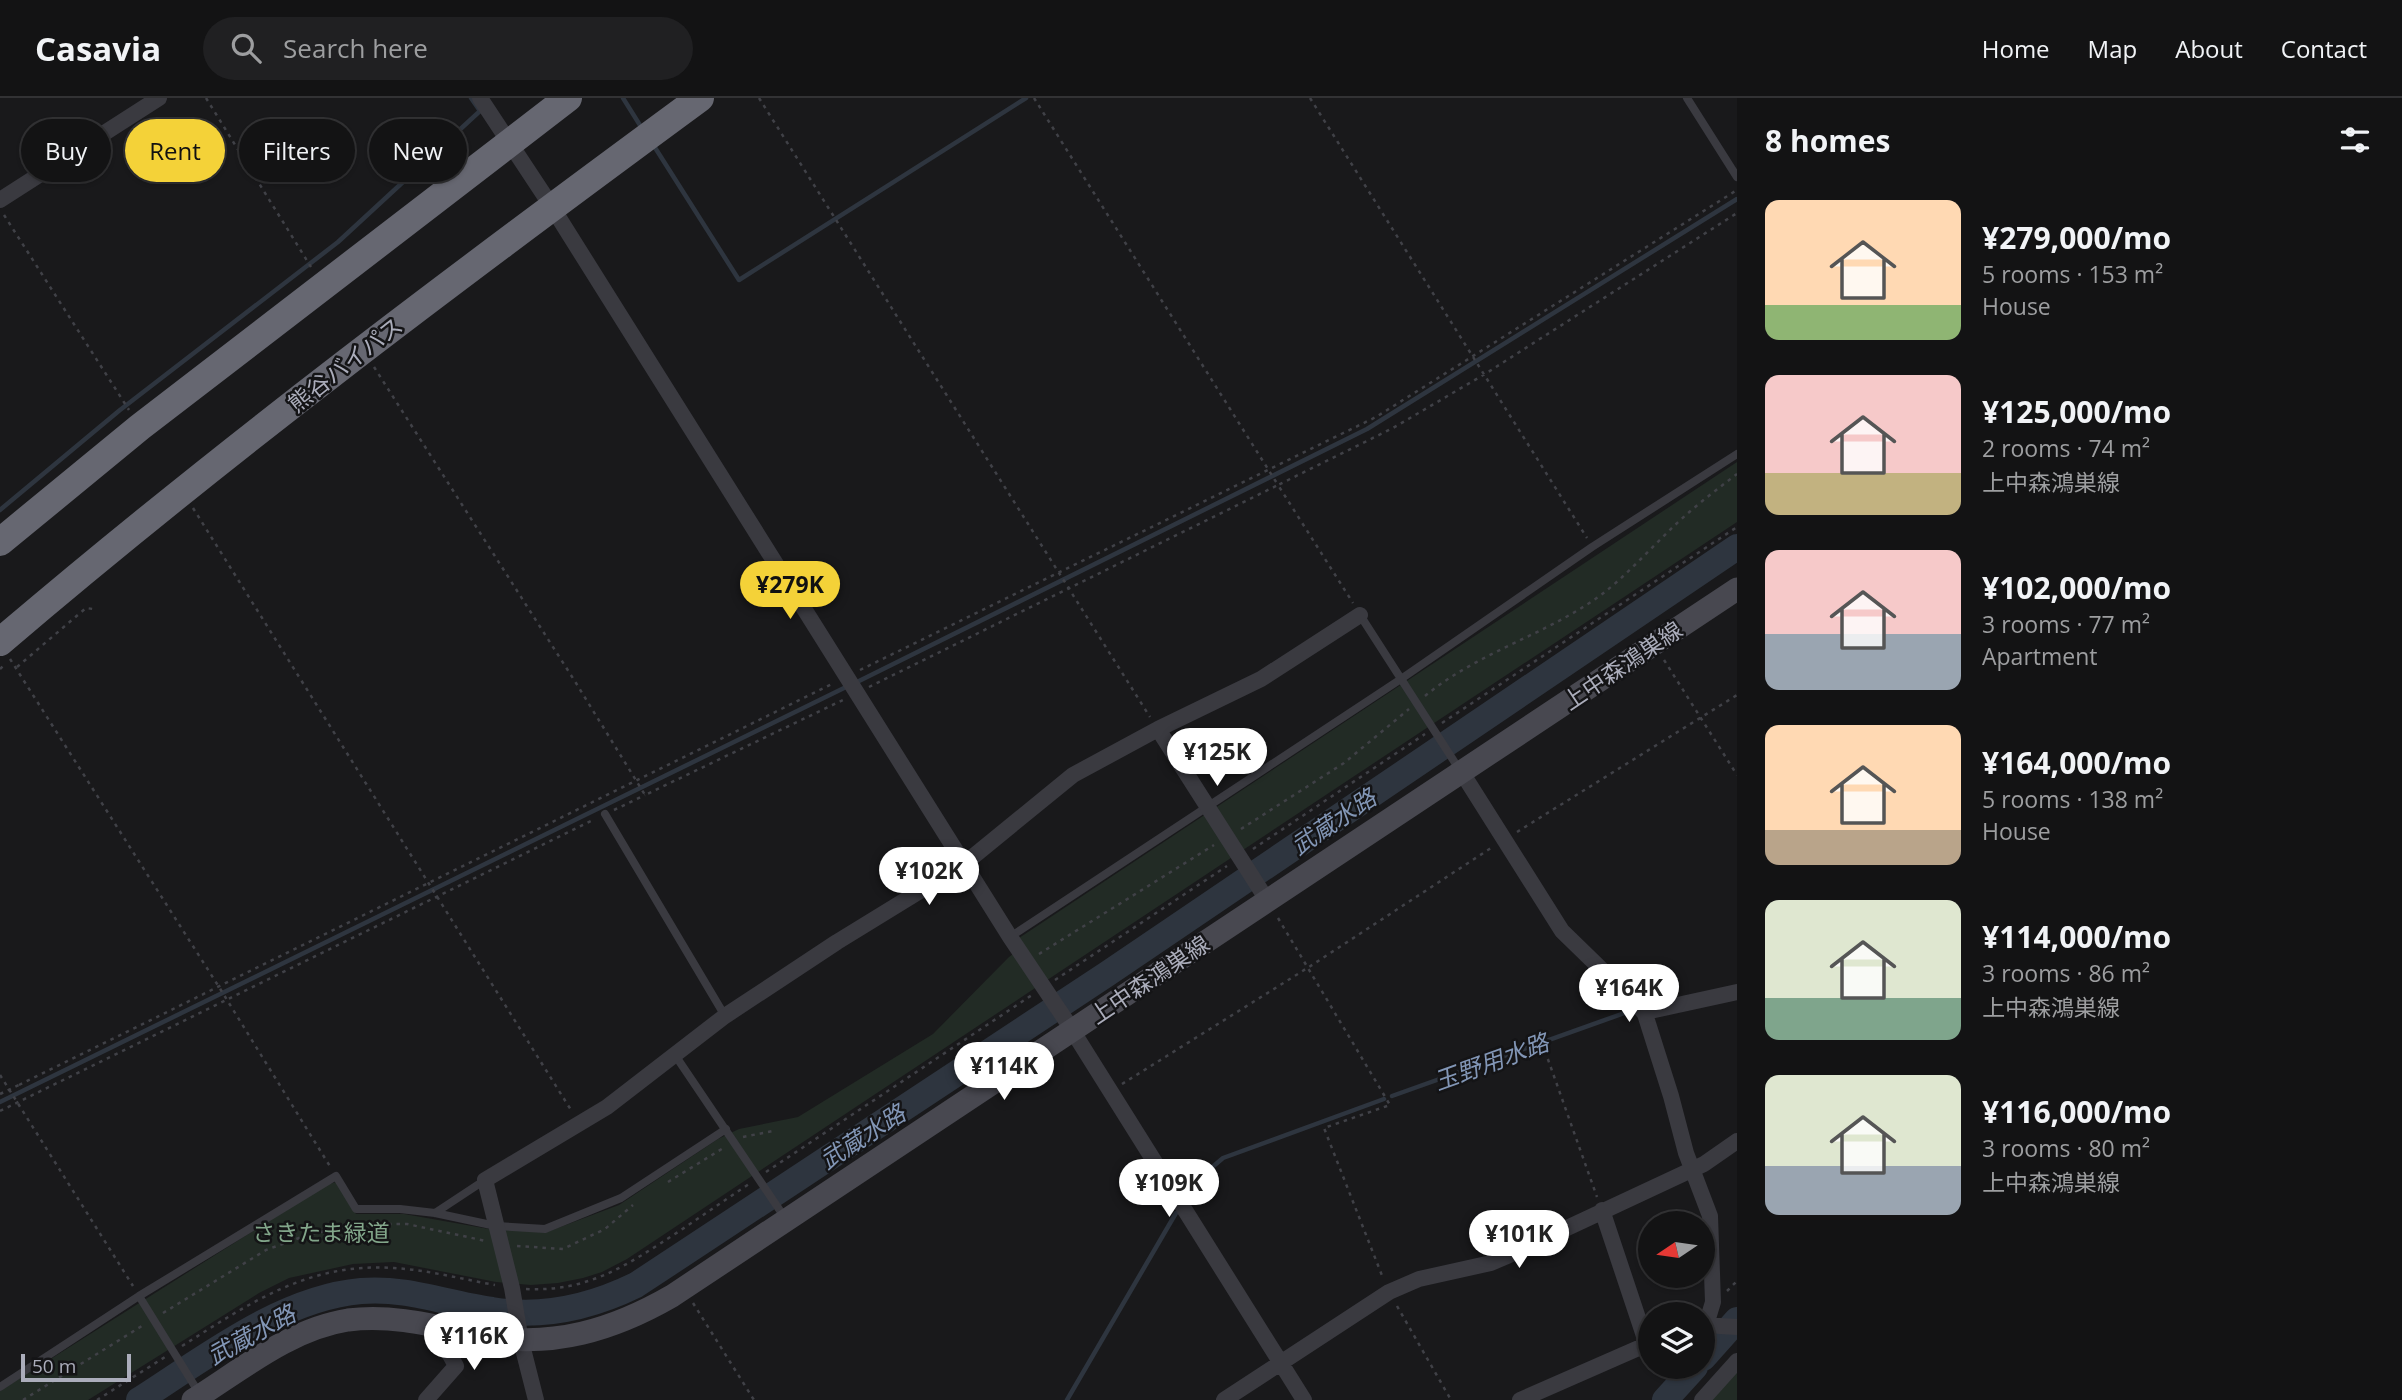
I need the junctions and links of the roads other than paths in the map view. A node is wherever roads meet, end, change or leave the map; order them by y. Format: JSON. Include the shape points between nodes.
{"nodes":[{"id":1,"x":159,"y":98,"type":"edge"},
{"id":2,"x":480,"y":98,"type":"edge"},
{"id":3,"x":568,"y":98,"type":"edge"},
{"id":4,"x":700,"y":98,"type":"edge"},
{"id":5,"x":1687,"y":98,"type":"edge"},
{"id":6,"x":510,"y":142,"type":"junction"},
{"id":7,"x":1737,"y":177,"type":"edge"},
{"id":8,"x":0,"y":200,"type":"edge"},
{"id":9,"x":552,"y":207,"type":"junction"},
{"id":10,"x":1737,"y":454,"type":"edge"},
{"id":11,"x":0,"y":542,"type":"edge"},
{"id":12,"x":1737,"y":589,"type":"edge"},
{"id":13,"x":1360,"y":615,"type":"joint"},
{"id":14,"x":0,"y":642,"type":"edge"},
{"id":15,"x":1401,"y":679,"type":"junction"},
{"id":16,"x":1158,"y":729,"type":"junction"},
{"id":17,"x":1457,"y":766,"type":"junction"},
{"id":18,"x":1208,"y":808,"type":"junction"},
{"id":19,"x":605,"y":814,"type":"road end"},
{"id":20,"x":964,"y":864,"type":"junction"},
{"id":21,"x":1264,"y":895,"type":"junction"},
{"id":22,"x":1010,"y":937,"type":"junction"},
{"id":23,"x":1737,"y":992,"type":"edge"},
{"id":24,"x":1645,"y":1014,"type":"junction"},
{"id":25,"x":725,"y":1016,"type":"junction"},
{"id":26,"x":1068,"y":1024,"type":"junction"},
{"id":27,"x":676,"y":1055,"type":"junction"},
{"id":28,"x":726,"y":1129,"type":"junction"},
{"id":29,"x":1737,"y":1141,"type":"edge"},
{"id":30,"x":1693,"y":1170,"type":"junction"},
{"id":31,"x":485,"y":1180,"type":"junction"},
{"id":32,"x":1602,"y":1210,"type":"junction"},
{"id":33,"x":435,"y":1213,"type":"junction"},
{"id":34,"x":783,"y":1214,"type":"junction"},
{"id":35,"x":496,"y":1226,"type":"junction"},
{"id":36,"x":139,"y":1296,"type":"junction"},
{"id":37,"x":1713,"y":1302,"type":"edge"},
{"id":38,"x":1638,"y":1315,"type":"edge"},
{"id":39,"x":439,"y":1326,"type":"junction"},
{"id":40,"x":1715,"y":1326,"type":"edge"},
{"id":41,"x":1737,"y":1327,"type":"edge"},
{"id":42,"x":519,"y":1333,"type":"junction"},
{"id":43,"x":1638,"y":1348,"type":"edge"},
{"id":44,"x":1737,"y":1361,"type":"edge"},
{"id":45,"x":1281,"y":1362,"type":"junction"},
{"id":46,"x":0,"y":1387,"type":"edge"},
{"id":47,"x":196,"y":1393,"type":"edge"},
{"id":48,"x":426,"y":1400,"type":"edge"},
{"id":49,"x":536,"y":1400,"type":"edge"},
{"id":50,"x":1224,"y":1400,"type":"edge"},
{"id":51,"x":1304,"y":1400,"type":"edge"},
{"id":52,"x":1520,"y":1400,"type":"edge"},
{"id":53,"x":1702,"y":1400,"type":"edge"}],
"edges":[{"from":1,"to":8,"type":"street"},
{"from":2,"to":6,"type":"street"},
{"from":3,"to":6,"type":"highway"},
{"from":4,"to":9,"type":"highway","name":"熊谷バイパス"},
{"from":5,"to":7,"type":"lane"},
{"from":6,"to":9,"type":"street"},
{"from":6,"to":11,"type":"highway","via":[[140,427]]},
{"from":9,"to":14,"type":"highway","name":"熊谷バイパス","via":[[118,541]]},
{"from":9,"to":20,"type":"street"},
{"from":10,"to":15,"type":"lane"},
{"from":12,"to":17,"type":"main road","name":"上中森鴻巣線"},
{"from":13,"to":15,"type":"lane"},
{"from":13,"to":16,"type":"street","via":[[1261,679]]},
{"from":15,"to":17,"type":"lane"},
{"from":15,"to":18,"type":"lane"},
{"from":16,"to":18,"type":"street"},
{"from":16,"to":20,"type":"street","via":[[1073,775]]},
{"from":17,"to":21,"type":"main road","name":"上中森鴻巣線"},
{"from":17,"to":24,"type":"street","via":[[1562,931]]},
{"from":18,"to":21,"type":"street"},
{"from":18,"to":22,"type":"lane"},
{"from":19,"to":25,"type":"lane"},
{"from":20,"to":22,"type":"street"},
{"from":20,"to":25,"type":"street"},
{"from":21,"to":26,"type":"main road","name":"上中森鴻巣線"},
{"from":22,"to":26,"type":"street"},
{"from":23,"to":24,"type":"street"},
{"from":24,"to":30,"type":"street"},
{"from":25,"to":27,"type":"street"},
{"from":26,"to":34,"type":"main road","name":"上中森鴻巣線"},
{"from":26,"to":45,"type":"street"},
{"from":27,"to":28,"type":"lane"},
{"from":27,"to":31,"type":"street","via":[[607,1107]]},
{"from":28,"to":34,"type":"lane"},
{"from":28,"to":35,"type":"lane","via":[[621,1198],[545,1229]]},
{"from":29,"to":30,"type":"street"},
{"from":30,"to":32,"type":"street"},
{"from":30,"to":37,"type":"street","via":[[1710,1216]]},
{"from":31,"to":33,"type":"lane"},
{"from":31,"to":35,"type":"street"},
{"from":32,"to":38,"type":"street"},
{"from":32,"to":45,"type":"street","via":[[1491,1262],[1419,1279],[1389,1292]]},
{"from":33,"to":35,"type":"lane"},
{"from":33,"to":36,"type":"lane","via":[[356,1209],[336,1176]]},
{"from":34,"to":42,"type":"main road","name":"上中森鴻巣線","via":[[643,1313],[565,1338]]},
{"from":35,"to":42,"type":"street","via":[[517,1292]]},
{"from":36,"to":46,"type":"lane"},
{"from":36,"to":47,"type":"lane"},
{"from":39,"to":42,"type":"main road","name":"上中森鴻巣線"},
{"from":39,"to":47,"type":"main road","name":"上中森鴻巣線","via":[[378,1318],[325,1326],[282,1344]]},
{"from":39,"to":48,"type":"street","via":[[456,1366]]},
{"from":40,"to":41,"type":"street"},
{"from":42,"to":49,"type":"street"},
{"from":43,"to":52,"type":"street"},
{"from":44,"to":53,"type":"street"},
{"from":45,"to":50,"type":"street"},
{"from":45,"to":51,"type":"street"}]}
